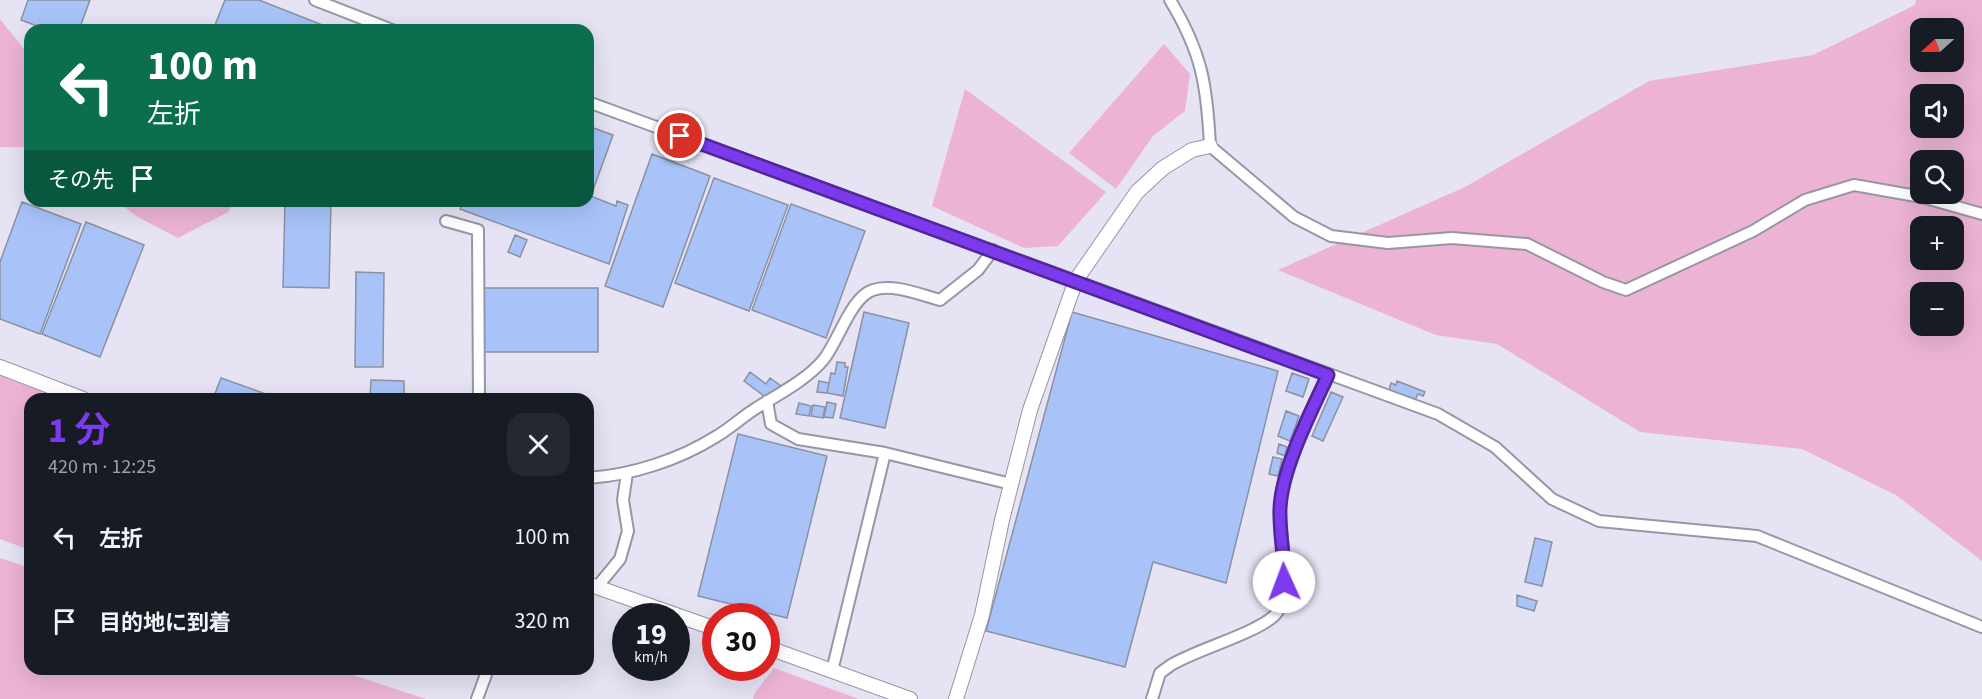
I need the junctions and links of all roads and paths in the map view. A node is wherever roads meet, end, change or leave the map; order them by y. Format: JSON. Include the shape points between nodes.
{"nodes":[{"id":1,"x":315,"y":0,"type":"edge"},
{"id":2,"x":1170,"y":0,"type":"edge"},
{"id":3,"x":377,"y":24,"type":"edge"},
{"id":4,"x":594,"y":104,"type":"edge"},
{"id":5,"x":1210,"y":146,"type":"junction"},
{"id":6,"x":1982,"y":214,"type":"edge"},
{"id":7,"x":446,"y":221,"type":"dead end"},
{"id":8,"x":993,"y":250,"type":"junction"},
{"id":9,"x":1076,"y":280,"type":"junction"},
{"id":10,"x":0,"y":367,"type":"edge"},
{"id":11,"x":1328,"y":375,"type":"junction"},
{"id":12,"x":67,"y":393,"type":"edge"},
{"id":13,"x":479,"y":393,"type":"edge"},
{"id":14,"x":767,"y":401,"type":"junction"},
{"id":15,"x":885,"y":453,"type":"junction"},
{"id":16,"x":627,"y":472,"type":"junction"},
{"id":17,"x":594,"y":477,"type":"edge"},
{"id":18,"x":1011,"y":484,"type":"junction"},
{"id":19,"x":594,"y":584,"type":"edge"},
{"id":20,"x":594,"y":585,"type":"edge"},
{"id":21,"x":702,"y":624,"type":"edge"},
{"id":22,"x":1982,"y":627,"type":"edge"},
{"id":23,"x":780,"y":652,"type":"edge"},
{"id":24,"x":832,"y":671,"type":"junction"},
{"id":25,"x":486,"y":675,"type":"edge"},
{"id":26,"x":477,"y":699,"type":"edge"},
{"id":27,"x":910,"y":699,"type":"edge"},
{"id":28,"x":956,"y":699,"type":"edge"},
{"id":29,"x":1152,"y":699,"type":"edge"}],
"edges":[{"from":1,"to":3,"type":"street"},
{"from":2,"to":5,"type":"street","via":[[1202,65],[1208,95]]},
{"from":4,"to":8,"type":"street"},
{"from":5,"to":6,"type":"street","via":[[1294,217],[1331,236],[1388,243],[1452,238],[1527,244],[1626,290],[1753,231],[1805,200],[1854,185],[1922,197]]},
{"from":5,"to":9,"type":"street","via":[[1192,150],[1162,168],[1137,192]]},
{"from":7,"to":13,"type":"street","via":[[478,230]]},
{"from":8,"to":9,"type":"street"},
{"from":8,"to":14,"type":"street","via":[[978,270],[940,300],[894,288],[873,290],[857,301],[823,360]]},
{"from":9,"to":11,"type":"street"},
{"from":9,"to":18,"type":"street","via":[[1030,410]]},
{"from":10,"to":12,"type":"street"},
{"from":11,"to":22,"type":"street","via":[[1438,414],[1495,447],[1552,499],[1599,521],[1757,536]]},
{"from":11,"to":29,"type":"street","via":[[1304,425],[1280,507],[1283,596],[1276,614],[1170,665],[1161,673]]},
{"from":14,"to":15,"type":"street","via":[[771,424],[798,439]]},
{"from":14,"to":16,"type":"street","via":[[717,437],[677,457]]},
{"from":15,"to":18,"type":"street"},
{"from":15,"to":24,"type":"street"},
{"from":16,"to":17,"type":"street"},
{"from":16,"to":19,"type":"street","via":[[623,500],[628,531],[620,559]]},
{"from":18,"to":28,"type":"street","via":[[982,615]]},
{"from":20,"to":21,"type":"street"},
{"from":23,"to":24,"type":"street"},
{"from":24,"to":27,"type":"street"},
{"from":25,"to":26,"type":"street"}]}
